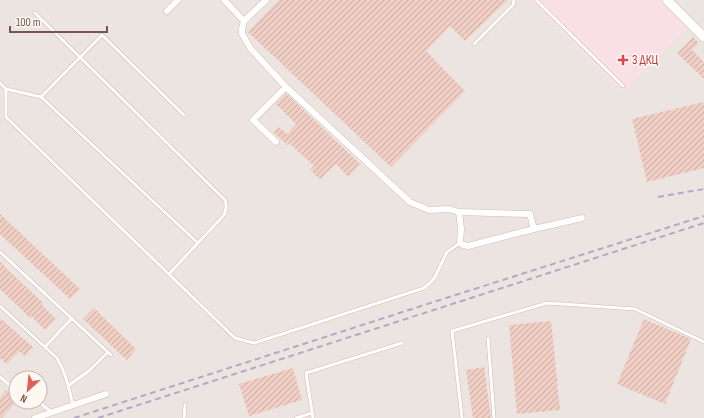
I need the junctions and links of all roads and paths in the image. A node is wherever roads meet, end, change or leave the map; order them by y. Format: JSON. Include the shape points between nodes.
{"nodes":[{"id":1,"x":178,"y":0,"type":"edge"},
{"id":2,"x":224,"y":0,"type":"edge"},
{"id":3,"x":266,"y":0,"type":"edge"},
{"id":4,"x":514,"y":0,"type":"edge"},
{"id":5,"x":536,"y":0,"type":"edge"},
{"id":6,"x":667,"y":0,"type":"edge"},
{"id":7,"x":167,"y":11,"type":"dead end"},
{"id":8,"x":35,"y":13,"type":"dead end"},
{"id":9,"x":244,"y":21,"type":"junction"},
{"id":10,"x":704,"y":37,"type":"edge"},
{"id":11,"x":474,"y":44,"type":"dead end"},
{"id":12,"x":81,"y":57,"type":"junction"},
{"id":13,"x":0,"y":83,"type":"edge"},
{"id":14,"x":622,"y":86,"type":"dead end"},
{"id":15,"x":286,"y":87,"type":"junction"},
{"id":16,"x":6,"y":89,"type":"junction"},
{"id":17,"x":42,"y":97,"type":"junction"},
{"id":18,"x":184,"y":115,"type":"dead end"},
{"id":19,"x":276,"y":142,"type":"dead end"},
{"id":20,"x":459,"y":212,"type":"junction"},
{"id":21,"x":582,"y":218,"type":"dead end"},
{"id":22,"x":534,"y":229,"type":"junction"},
{"id":23,"x":460,"y":242,"type":"junction"},
{"id":24,"x":198,"y":243,"type":"junction"},
{"id":25,"x":0,"y":252,"type":"edge"},
{"id":26,"x":169,"y":274,"type":"junction"},
{"id":27,"x":0,"y":306,"type":"edge"},
{"id":28,"x":72,"y":318,"type":"junction"},
{"id":29,"x":488,"y":338,"type":"dead end"},
{"id":30,"x":704,"y":342,"type":"edge"},
{"id":31,"x":402,"y":343,"type":"dead end"},
{"id":32,"x":45,"y":347,"type":"junction"},
{"id":33,"x":108,"y":352,"type":"junction"},
{"id":34,"x":111,"y":355,"type":"dead end"},
{"id":35,"x":0,"y":377,"type":"edge"},
{"id":36,"x":8,"y":384,"type":"edge"},
{"id":37,"x":68,"y":386,"type":"junction"},
{"id":38,"x":106,"y":394,"type":"dead end"},
{"id":39,"x":73,"y":405,"type":"junction"},
{"id":40,"x":185,"y":405,"type":"dead end"},
{"id":41,"x":48,"y":410,"type":"edge"},
{"id":42,"x":51,"y":412,"type":"junction"},
{"id":43,"x":312,"y":413,"type":"junction"},
{"id":44,"x":35,"y":418,"type":"edge"},
{"id":45,"x":184,"y":418,"type":"edge"},
{"id":46,"x":296,"y":418,"type":"edge"},
{"id":47,"x":313,"y":418,"type":"edge"},
{"id":48,"x":462,"y":418,"type":"edge"},
{"id":49,"x":494,"y":418,"type":"edge"}],
"edges":[{"from":1,"to":7,"type":"street"},
{"from":2,"to":9,"type":"street"},
{"from":3,"to":9,"type":"street"},
{"from":4,"to":11,"type":"lane","via":[[513,5]]},
{"from":5,"to":14,"type":"lane"},
{"from":6,"to":10,"type":"main road"},
{"from":8,"to":12,"type":"lane"},
{"from":9,"to":15,"type":"street","via":[[242,34],[251,49]]},
{"from":12,"to":17,"type":"lane"},
{"from":12,"to":18,"type":"lane","via":[[102,36]]},
{"from":12,"to":24,"type":"lane","via":[[225,200],[224,215]]},
{"from":13,"to":16,"type":"lane"},
{"from":15,"to":19,"type":"street","via":[[253,120]]},
{"from":15,"to":20,"type":"street","via":[[410,202],[429,210]]},
{"from":16,"to":17,"type":"lane"},
{"from":16,"to":26,"type":"lane","via":[[6,117]]},
{"from":17,"to":24,"type":"lane"},
{"from":20,"to":22,"type":"street","via":[[530,214]]},
{"from":20,"to":23,"type":"street","via":[[462,229]]},
{"from":21,"to":22,"type":"street"},
{"from":22,"to":23,"type":"street","via":[[468,246]]},
{"from":23,"to":26,"type":"lane","via":[[447,252],[435,277],[424,288],[254,343],[235,338]]},
{"from":24,"to":26,"type":"lane"},
{"from":25,"to":28,"type":"lane"},
{"from":27,"to":32,"type":"lane"},
{"from":28,"to":32,"type":"lane"},
{"from":28,"to":33,"type":"lane"},
{"from":29,"to":49,"type":"lane"},
{"from":30,"to":48,"type":"lane","via":[[635,309],[547,304],[452,331]]},
{"from":31,"to":43,"type":"lane","via":[[306,373]]},
{"from":32,"to":37,"type":"lane","via":[[62,366]]},
{"from":33,"to":34,"type":"lane"},
{"from":33,"to":37,"type":"lane","via":[[90,370]]},
{"from":35,"to":36,"type":"lane"},
{"from":37,"to":39,"type":"lane"},
{"from":38,"to":39,"type":"street"},
{"from":39,"to":42,"type":"street"},
{"from":40,"to":45,"type":"lane"},
{"from":41,"to":42,"type":"lane"},
{"from":42,"to":44,"type":"street"},
{"from":43,"to":46,"type":"lane"},
{"from":43,"to":47,"type":"lane"}]}
